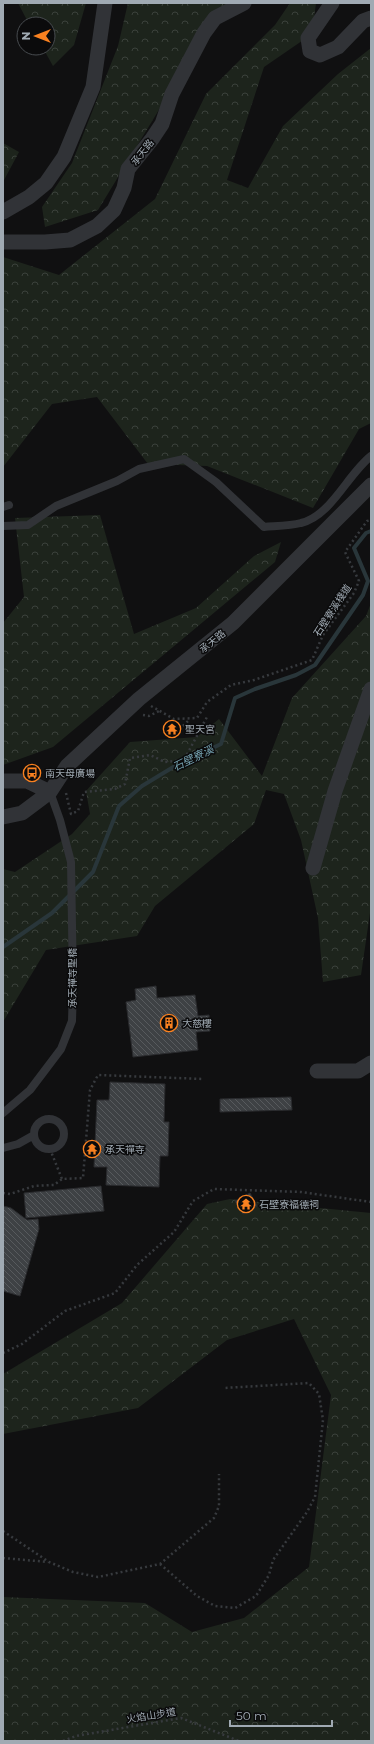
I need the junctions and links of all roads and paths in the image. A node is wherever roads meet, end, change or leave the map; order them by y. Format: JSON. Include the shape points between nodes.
{"nodes":[{"id":1,"x":105,"y":3,"type":"edge"},
{"id":2,"x":244,"y":3,"type":"edge"},
{"id":3,"x":332,"y":3,"type":"edge"},
{"id":4,"x":371,"y":18,"type":"edge"},
{"id":5,"x":3,"y":212,"type":"edge"},
{"id":6,"x":3,"y":242,"type":"edge"},
{"id":7,"x":371,"y":456,"type":"edge"},
{"id":8,"x":371,"y":485,"type":"edge"},
{"id":9,"x":371,"y":520,"type":"edge"},
{"id":10,"x":3,"y":526,"type":"edge"},
{"id":11,"x":371,"y":689,"type":"edge"},
{"id":12,"x":139,"y":699,"type":"junction"},
{"id":13,"x":197,"y":718,"type":"junction"},
{"id":14,"x":190,"y":719,"type":"junction"},
{"id":15,"x":183,"y":726,"type":"dead end"},
{"id":16,"x":3,"y":782,"type":"edge"},
{"id":17,"x":50,"y":792,"type":"junction"},
{"id":18,"x":22,"y":813,"type":"junction"},
{"id":19,"x":3,"y":817,"type":"edge"},
{"id":20,"x":3,"y":826,"type":"edge"},
{"id":21,"x":313,"y":868,"type":"dead end"},
{"id":22,"x":371,"y":1064,"type":"edge"},
{"id":23,"x":317,"y":1072,"type":"dead end"},
{"id":24,"x":202,"y":1079,"type":"dead end"},
{"id":25,"x":3,"y":1113,"type":"edge"},
{"id":26,"x":34,"y":1135,"type":"junction"},
{"id":27,"x":3,"y":1148,"type":"edge"},
{"id":28,"x":50,"y":1149,"type":"junction"},
{"id":29,"x":62,"y":1179,"type":"junction"},
{"id":30,"x":3,"y":1193,"type":"edge"},
{"id":31,"x":371,"y":1202,"type":"edge"},
{"id":32,"x":3,"y":1353,"type":"edge"},
{"id":33,"x":224,"y":1388,"type":"dead end"},
{"id":34,"x":219,"y":1474,"type":"dead end"},
{"id":35,"x":3,"y":1531,"type":"edge"},
{"id":36,"x":3,"y":1558,"type":"edge"},
{"id":37,"x":49,"y":1562,"type":"junction"},
{"id":38,"x":160,"y":1564,"type":"junction"},
{"id":39,"x":76,"y":1736,"type":"junction"},
{"id":40,"x":63,"y":1741,"type":"edge"},
{"id":41,"x":77,"y":1741,"type":"edge"},
{"id":42,"x":239,"y":1741,"type":"edge"}],
"edges":[{"from":1,"to":5,"type":"street","via":[[93,87],[64,157],[46,183],[29,197]]},
{"from":2,"to":6,"type":"street","name":"承天路","via":[[215,18],[204,34],[172,94],[162,124],[128,169],[124,188],[114,210],[97,226],[70,240]]},
{"from":3,"to":4,"type":"street","via":[[308,38],[310,51],[320,55],[338,47],[363,20]]},
{"from":7,"to":10,"type":"lane","via":[[323,512],[302,523],[264,527],[216,482],[184,459],[139,469],[117,482],[56,506],[28,525]]},
{"from":8,"to":12,"type":"street","name":"承天路","via":[[233,623]]},
{"from":9,"to":13,"type":"path","name":"石壁寮溪棧道","via":[[367,521],[345,552],[359,581],[323,635],[312,660],[254,680],[231,685],[207,702]]},
{"from":11,"to":21,"type":"street","via":[[335,791]]},
{"from":12,"to":14,"type":"path","via":[[174,719]]},
{"from":12,"to":17,"type":"street","name":"承天路","via":[[67,766]]},
{"from":13,"to":14,"type":"path"},
{"from":13,"to":17,"type":"path","via":[[207,717],[184,760],[165,762],[150,755],[130,758],[125,784],[115,789],[84,792],[78,811],[71,814],[66,792]]},
{"from":14,"to":15,"type":"path"},
{"from":16,"to":17,"type":"street","via":[[26,781]]},
{"from":17,"to":18,"type":"street","name":"承天路"},
{"from":17,"to":25,"type":"lane","name":"承天禪寺聖橋","via":[[71,862],[72,1020],[61,1049],[30,1090]]},
{"from":18,"to":19,"type":"street"},
{"from":18,"to":20,"type":"street"},
{"from":22,"to":23,"type":"street","via":[[358,1071]]},
{"from":24,"to":29,"type":"path","via":[[98,1075],[90,1090],[83,1178]]},
{"from":26,"to":27,"type":"lane","via":[[18,1144]]},
{"from":26,"to":28,"type":"lane","via":[[37,1144]]},
{"from":26,"to":28,"type":"lane","via":[[36,1125],[44,1119],[59,1122],[64,1136],[59,1145]]},
{"from":28,"to":29,"type":"path"},
{"from":29,"to":30,"type":"path","via":[[54,1185],[34,1186],[10,1194]]},
{"from":31,"to":32,"type":"path","via":[[300,1192],[214,1189],[193,1202],[174,1232],[137,1265],[115,1293],[65,1311],[22,1344]]},
{"from":33,"to":38,"type":"path","via":[[309,1383],[319,1394],[323,1420],[315,1497],[273,1560],[269,1575],[256,1596],[235,1608],[215,1606],[197,1596]]},
{"from":34,"to":38,"type":"path","via":[[219,1506],[214,1518]]},
{"from":35,"to":37,"type":"path"},
{"from":36,"to":37,"type":"path"},
{"from":37,"to":38,"type":"path","via":[[73,1572],[98,1577]]},
{"from":39,"to":40,"type":"path","name":"火焰山步道"},
{"from":39,"to":41,"type":"path"},
{"from":39,"to":42,"type":"path","name":"火焰山步道","via":[[181,1718]]}]}
